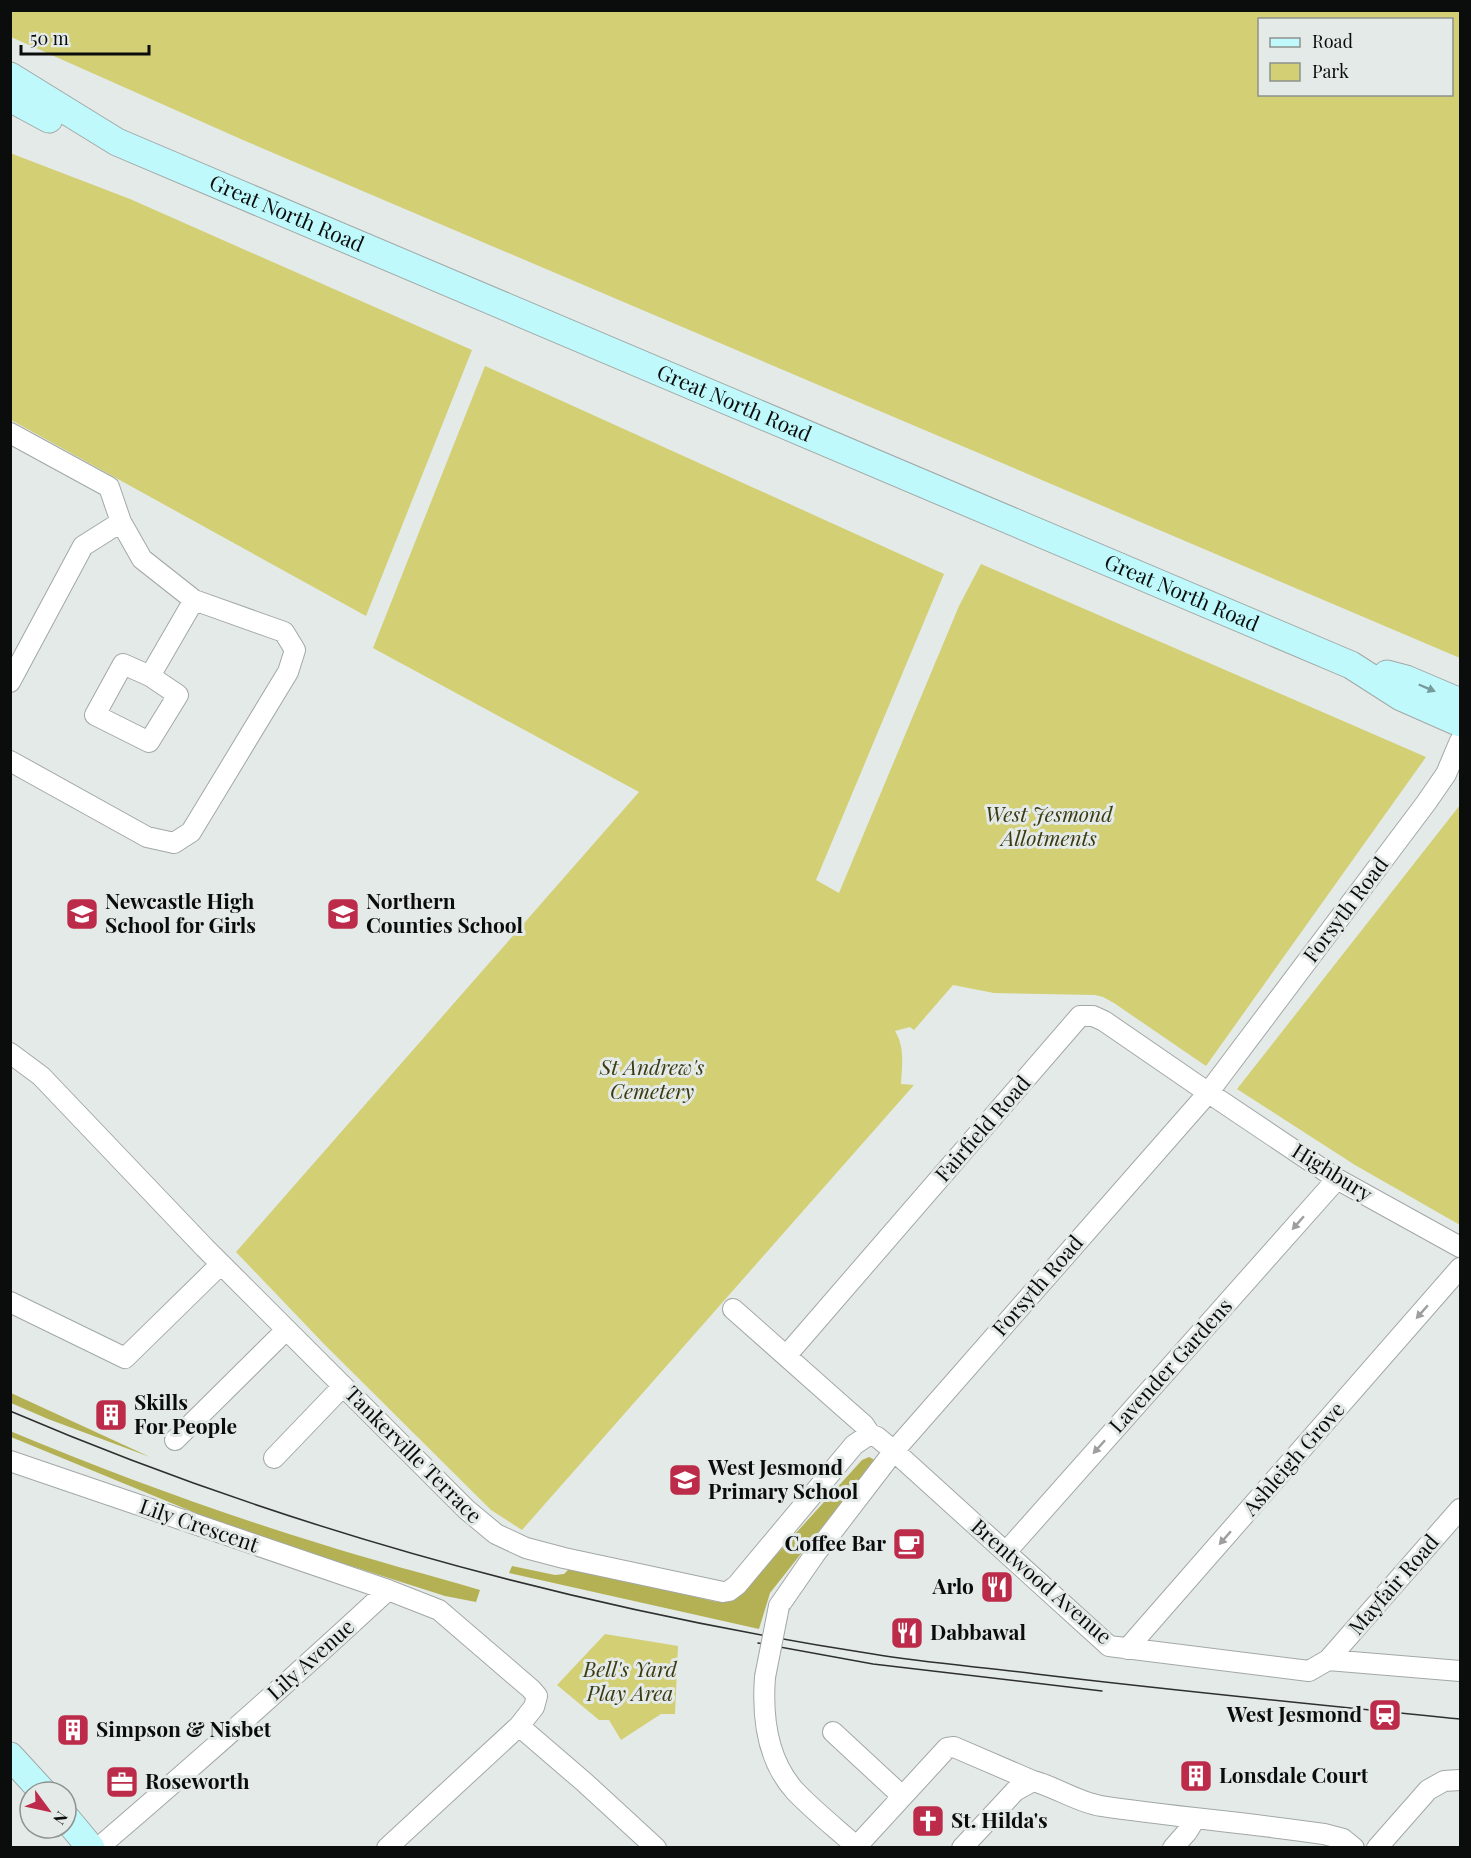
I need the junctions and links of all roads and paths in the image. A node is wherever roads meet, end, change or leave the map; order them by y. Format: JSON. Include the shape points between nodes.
{"nodes":[{"id":1,"x":10,"y":76,"type":"edge"},
{"id":2,"x":10,"y":98,"type":"edge"},
{"id":3,"x":10,"y":108,"type":"edge"},
{"id":4,"x":77,"y":133,"type":"junction"},
{"id":5,"x":117,"y":142,"type":"junction"},
{"id":6,"x":10,"y":433,"type":"edge"},
{"id":7,"x":121,"y":522,"type":"junction"},
{"id":8,"x":194,"y":600,"type":"junction"},
{"id":9,"x":1351,"y":665,"type":"junction"},
{"id":10,"x":150,"y":676,"type":"dead end"},
{"id":11,"x":10,"y":682,"type":"edge"},
{"id":12,"x":1461,"y":702,"type":"edge"},
{"id":13,"x":1461,"y":723,"type":"edge"},
{"id":14,"x":1461,"y":741,"type":"edge"},
{"id":15,"x":10,"y":761,"type":"edge"},
{"id":16,"x":10,"y":1053,"type":"edge"},
{"id":17,"x":1208,"y":1093,"type":"junction"},
{"id":18,"x":1337,"y":1179,"type":"junction"},
{"id":19,"x":1461,"y":1247,"type":"edge"},
{"id":20,"x":221,"y":1264,"type":"junction"},
{"id":21,"x":1461,"y":1268,"type":"edge"},
{"id":22,"x":10,"y":1302,"type":"edge"},
{"id":23,"x":733,"y":1309,"type":"dead end"},
{"id":24,"x":286,"y":1330,"type":"junction"},
{"id":25,"x":786,"y":1356,"type":"junction"},
{"id":26,"x":343,"y":1386,"type":"junction"},
{"id":27,"x":870,"y":1434,"type":"junction"},
{"id":28,"x":175,"y":1440,"type":"dead end"},
{"id":29,"x":894,"y":1451,"type":"junction"},
{"id":30,"x":274,"y":1458,"type":"dead end"},
{"id":31,"x":10,"y":1461,"type":"edge"},
{"id":32,"x":1461,"y":1509,"type":"edge"},
{"id":33,"x":1006,"y":1552,"type":"junction"},
{"id":34,"x":388,"y":1590,"type":"junction"},
{"id":35,"x":1127,"y":1649,"type":"junction"},
{"id":36,"x":1328,"y":1660,"type":"junction"},
{"id":37,"x":1461,"y":1671,"type":"edge"},
{"id":38,"x":519,"y":1726,"type":"junction"},
{"id":39,"x":833,"y":1732,"type":"dead end"},
{"id":40,"x":10,"y":1756,"type":"edge"},
{"id":41,"x":32,"y":1780,"type":"edge"},
{"id":42,"x":1461,"y":1780,"type":"edge"},
{"id":43,"x":1033,"y":1782,"type":"junction"},
{"id":44,"x":903,"y":1796,"type":"junction"},
{"id":45,"x":1195,"y":1819,"type":"junction"},
{"id":46,"x":78,"y":1832,"type":"edge"},
{"id":47,"x":857,"y":1847,"type":"edge"},
{"id":48,"x":91,"y":1848,"type":"edge"},
{"id":49,"x":98,"y":1848,"type":"edge"},
{"id":50,"x":387,"y":1848,"type":"edge"},
{"id":51,"x":656,"y":1848,"type":"edge"},
{"id":52,"x":962,"y":1848,"type":"edge"},
{"id":53,"x":1173,"y":1848,"type":"edge"},
{"id":54,"x":1354,"y":1848,"type":"edge"},
{"id":55,"x":1377,"y":1848,"type":"edge"}],
"edges":[{"from":1,"to":5,"type":"main road","name":"Great North Road"},
{"from":2,"to":4,"type":"main road","name":"Great North Road"},
{"from":3,"to":4,"type":"main road"},
{"from":4,"to":5,"type":"main road","name":"Great North Road"},
{"from":5,"to":9,"type":"main road","name":"Great North Road"},
{"from":6,"to":7,"type":"street","via":[[109,487]]},
{"from":7,"to":8,"type":"street","via":[[142,559]]},
{"from":7,"to":11,"type":"street","via":[[83,546]]},
{"from":8,"to":10,"type":"street"},
{"from":8,"to":15,"type":"street","via":[[284,633],[295,650],[288,672],[191,832],[174,843],[147,837]]},
{"from":9,"to":12,"type":"main road","name":"Great North Road","one_way":true,"via":[[1406,679]]},
{"from":9,"to":13,"type":"main road","name":"Great North Road","via":[[1401,697]]},
{"from":14,"to":17,"type":"street","name":"Forsyth Road","via":[[1446,774],[1426,803]]},
{"from":16,"to":20,"type":"street","name":"Tankerville Terrace","via":[[41,1076]]},
{"from":17,"to":18,"type":"street","name":"Highbury"},
{"from":17,"to":25,"type":"street","name":"Fairfield Road","via":[[1104,1020],[1080,1016]]},
{"from":17,"to":29,"type":"street","name":"Forsyth Road"},
{"from":18,"to":19,"type":"street","name":"Highbury"},
{"from":18,"to":33,"type":"street","name":"Lavender Gardens","one_way":true},
{"from":20,"to":22,"type":"street","via":[[125,1358]]},
{"from":20,"to":24,"type":"street","name":"Tankerville Terrace"},
{"from":21,"to":35,"type":"street","name":"Ashleigh Grove","one_way":true},
{"from":23,"to":25,"type":"street","name":"Brentwood Avenue"},
{"from":24,"to":26,"type":"street","name":"Tankerville Terrace"},
{"from":24,"to":28,"type":"street"},
{"from":25,"to":27,"type":"street","name":"Brentwood Avenue"},
{"from":26,"to":27,"type":"street","name":"Tankerville Terrace","via":[[496,1534],[526,1548],[564,1558],[723,1592],[737,1585],[846,1454]]},
{"from":26,"to":30,"type":"street"},
{"from":27,"to":29,"type":"street","name":"Brentwood Avenue"},
{"from":29,"to":33,"type":"street","name":"Brentwood Avenue"},
{"from":29,"to":47,"type":"street","name":"Forsyth Road","bridge":true,"via":[[779,1606],[765,1677],[764,1716],[769,1740],[785,1777],[795,1791]]},
{"from":31,"to":34,"type":"street","name":"Lily Crescent"},
{"from":32,"to":36,"type":"street","name":"Mayfair Road"},
{"from":33,"to":35,"type":"street","name":"Brentwood Avenue","via":[[1109,1646]]},
{"from":34,"to":38,"type":"street","name":"Lily Crescent","via":[[439,1610],[531,1689],[537,1696],[534,1707]]},
{"from":34,"to":49,"type":"street","name":"Lily Avenue","via":[[296,1676]]},
{"from":35,"to":36,"type":"street","name":"Brentwood Avenue","via":[[1309,1671]]},
{"from":36,"to":37,"type":"street","name":"Brentwood Avenue"},
{"from":38,"to":50,"type":"street"},
{"from":38,"to":51,"type":"street"},
{"from":39,"to":44,"type":"street"},
{"from":40,"to":41,"type":"main road"},
{"from":42,"to":55,"type":"street","via":[[1444,1781],[1428,1790]]},
{"from":43,"to":44,"type":"street","via":[[954,1747],[947,1748]]},
{"from":43,"to":45,"type":"street","via":[[1101,1806]]},
{"from":43,"to":52,"type":"street","via":[[1015,1791]]},
{"from":44,"to":47,"type":"street"},
{"from":45,"to":53,"type":"street"},
{"from":45,"to":54,"type":"street","via":[[1324,1834],[1344,1839]]},
{"from":46,"to":48,"type":"main road"}]}
